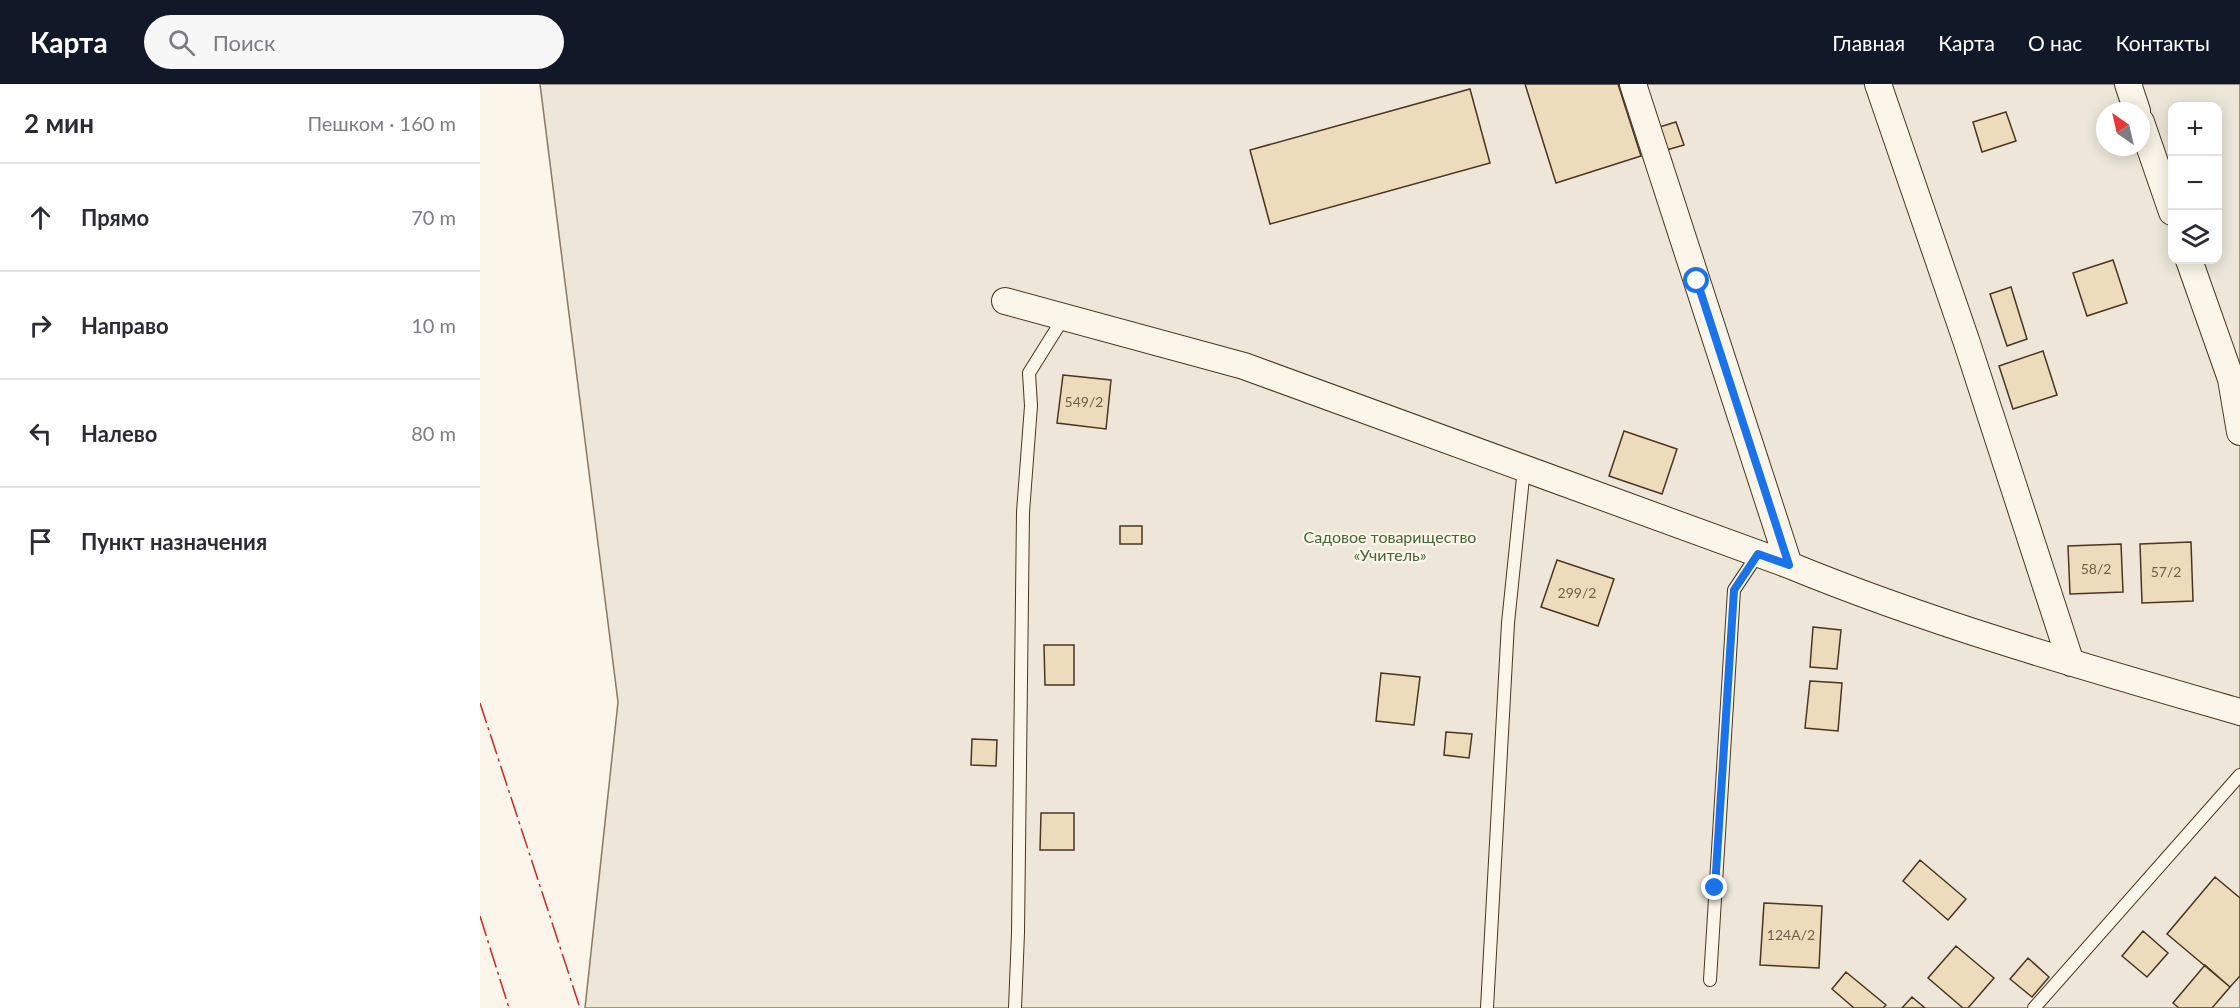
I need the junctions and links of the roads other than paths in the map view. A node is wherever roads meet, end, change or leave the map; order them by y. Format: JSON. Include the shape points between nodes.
{"nodes":[{"id":1,"x":1633,"y":84,"type":"edge"},
{"id":2,"x":1878,"y":84,"type":"edge"},
{"id":3,"x":2128,"y":84,"type":"edge"},
{"id":4,"x":2134,"y":102,"type":"edge"},
{"id":5,"x":2150,"y":148,"type":"edge"},
{"id":6,"x":2171,"y":210,"type":"edge"},
{"id":7,"x":2190,"y":264,"type":"edge"},
{"id":8,"x":1005,"y":301,"type":"dead end"},
{"id":9,"x":1064,"y":317,"type":"junction"},
{"id":10,"x":2240,"y":432,"type":"edge"},
{"id":11,"x":1524,"y":468,"type":"junction"},
{"id":12,"x":1758,"y":554,"type":"junction"},
{"id":13,"x":1789,"y":565,"type":"junction"},
{"id":14,"x":2071,"y":663,"type":"junction"},
{"id":15,"x":2240,"y":712,"type":"edge"},
{"id":16,"x":2240,"y":775,"type":"edge"},
{"id":17,"x":1710,"y":980,"type":"dead end"},
{"id":18,"x":1015,"y":1008,"type":"edge"},
{"id":19,"x":1487,"y":1008,"type":"edge"},
{"id":20,"x":2034,"y":1008,"type":"edge"}],
"edges":[{"from":1,"to":13,"type":"street"},
{"from":2,"to":14,"type":"street"},
{"from":3,"to":4,"type":"street"},
{"from":5,"to":6,"type":"street"},
{"from":7,"to":10,"type":"street","via":[[2231,379]]},
{"from":8,"to":9,"type":"street"},
{"from":9,"to":11,"type":"street","via":[[1244,366]]},
{"from":9,"to":18,"type":"lane","via":[[1029,373]]},
{"from":11,"to":12,"type":"street"},
{"from":11,"to":19,"type":"lane","via":[[1509,623]]},
{"from":12,"to":13,"type":"street"},
{"from":12,"to":17,"type":"lane","via":[[1734,590]]},
{"from":13,"to":14,"type":"street","via":[[1858,594]]},
{"from":14,"to":15,"type":"street"},
{"from":16,"to":20,"type":"lane"}]}
